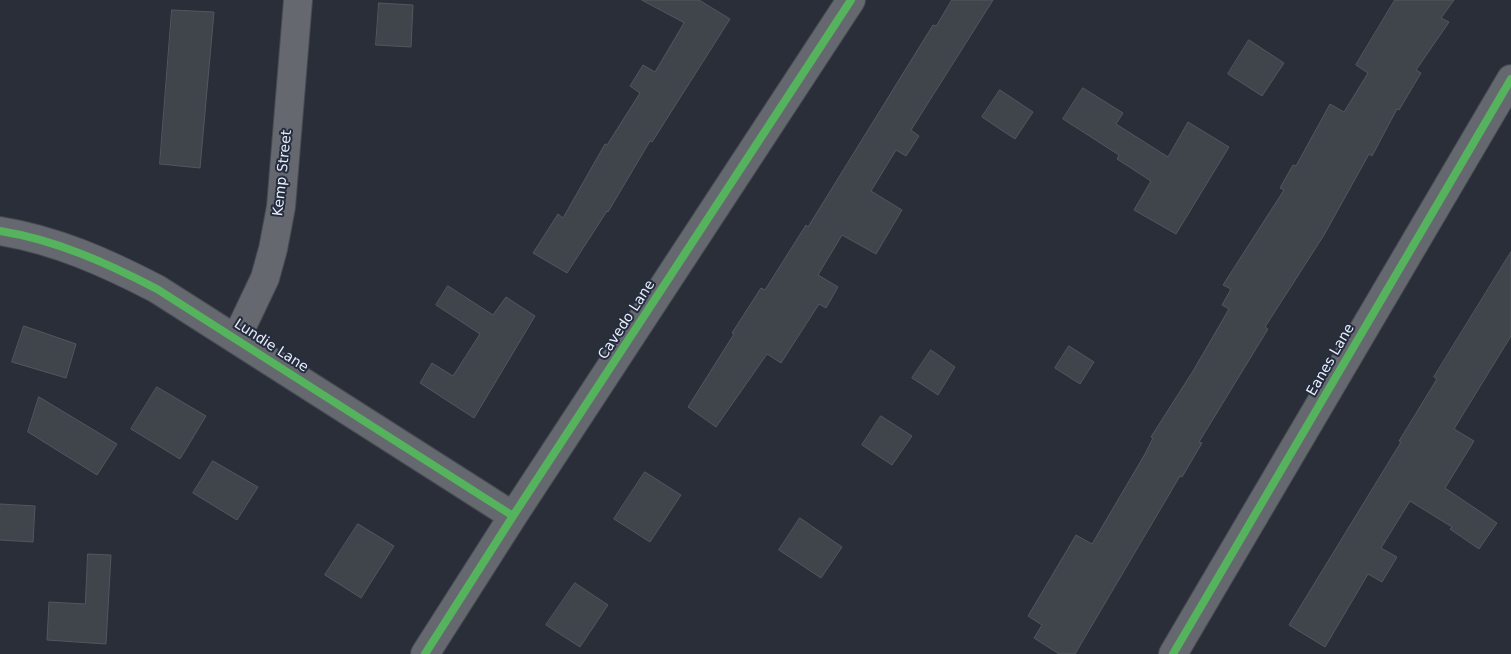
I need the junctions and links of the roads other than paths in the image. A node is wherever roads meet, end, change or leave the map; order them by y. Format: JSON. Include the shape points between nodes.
{"nodes":[{"id":1,"x":298,"y":0,"type":"edge"},
{"id":2,"x":851,"y":0,"type":"edge"},
{"id":3,"x":1511,"y":79,"type":"edge"},
{"id":4,"x":0,"y":231,"type":"edge"},
{"id":5,"x":236,"y":338,"type":"junction"},
{"id":6,"x":513,"y":516,"type":"junction"},
{"id":7,"x":425,"y":654,"type":"edge"},
{"id":8,"x":1173,"y":654,"type":"edge"}],
"edges":[{"from":1,"to":5,"type":"street","name":"Kemp Street","via":[[281,207],[264,278]]},
{"from":2,"to":6,"type":"street","name":"Cavedo Lane"},
{"from":3,"to":8,"type":"street","name":"Eanes Lane"},
{"from":4,"to":5,"type":"street","name":"Lundie Lane","via":[[70,249],[105,262],[157,288]]},
{"from":5,"to":6,"type":"street","name":"Lundie Lane"},
{"from":6,"to":7,"type":"street","name":"Cavedo Lane"}]}
